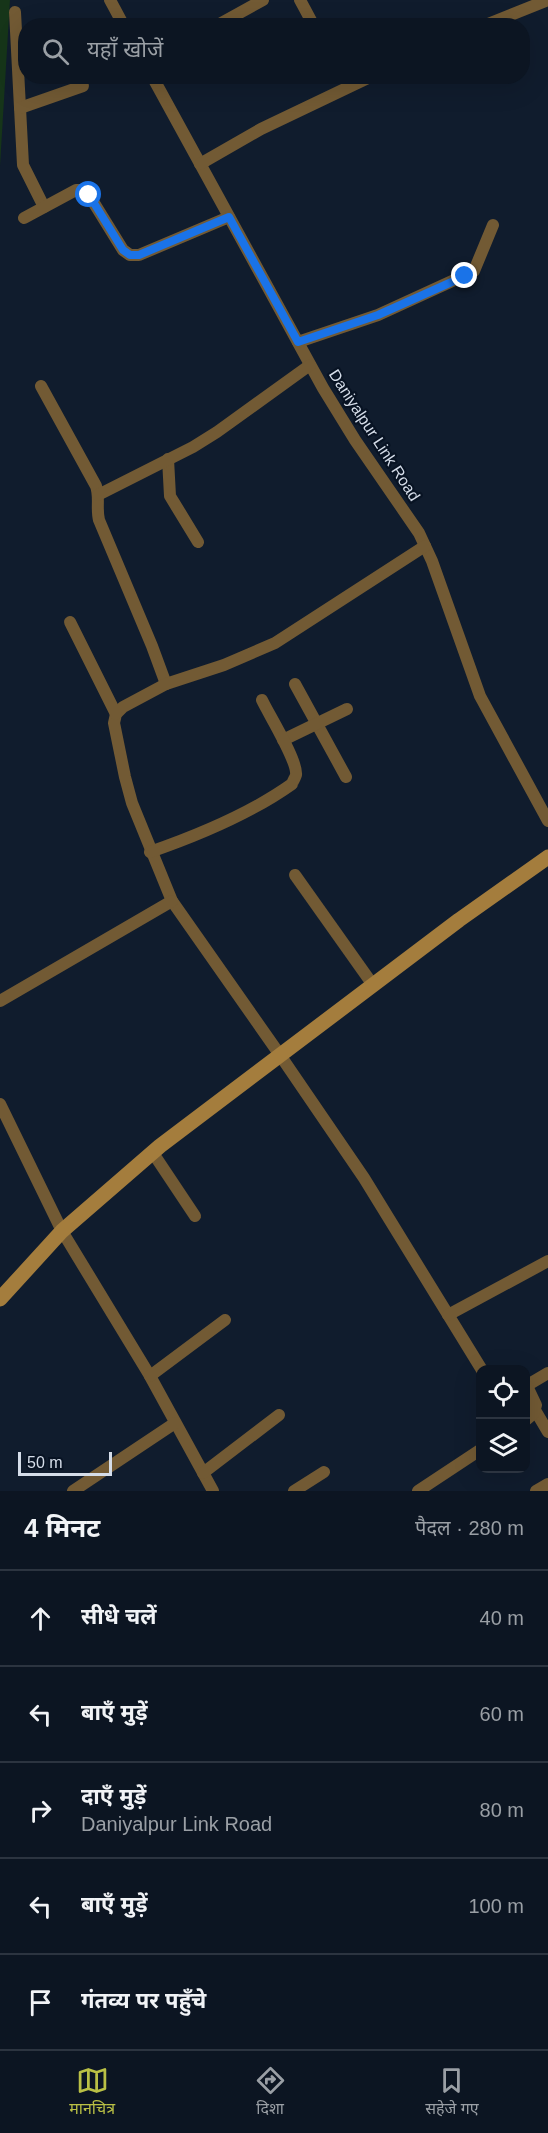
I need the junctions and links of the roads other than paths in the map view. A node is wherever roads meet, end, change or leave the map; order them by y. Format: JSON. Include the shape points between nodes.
{"nodes":[{"id":1,"x":110,"y":0,"type":"edge"},
{"id":2,"x":263,"y":0,"type":"edge"},
{"id":3,"x":548,"y":0,"type":"edge"},
{"id":4,"x":304,"y":1,"type":"edge"},
{"id":5,"x":15,"y":12,"type":"dead end"},
{"id":6,"x":120,"y":18,"type":"edge"},
{"id":7,"x":230,"y":18,"type":"edge"},
{"id":8,"x":311,"y":18,"type":"edge"},
{"id":9,"x":503,"y":18,"type":"edge"},
{"id":10,"x":18,"y":70,"type":"edge"},
{"id":11,"x":19,"y":84,"type":"edge"},
{"id":12,"x":156,"y":84,"type":"edge"},
{"id":13,"x":343,"y":84,"type":"edge"},
{"id":14,"x":83,"y":86,"type":"dead end"},
{"id":15,"x":20,"y":108,"type":"junction"},
{"id":16,"x":200,"y":164,"type":"junction"},
{"id":17,"x":44,"y":207,"type":"junction"},
{"id":18,"x":229,"y":217,"type":"junction"},
{"id":19,"x":24,"y":218,"type":"dead end"},
{"id":20,"x":493,"y":225,"type":"dead end"},
{"id":21,"x":298,"y":342,"type":"junction"},
{"id":22,"x":310,"y":365,"type":"junction"},
{"id":23,"x":41,"y":386,"type":"dead end"},
{"id":24,"x":168,"y":459,"type":"junction"},
{"id":25,"x":98,"y":495,"type":"junction"},
{"id":26,"x":198,"y":542,"type":"dead end"},
{"id":27,"x":425,"y":546,"type":"junction"},
{"id":28,"x":70,"y":621,"type":"dead end"},
{"id":29,"x":166,"y":684,"type":"junction"},
{"id":30,"x":295,"y":684,"type":"dead end"},
{"id":31,"x":262,"y":700,"type":"dead end"},
{"id":32,"x":347,"y":709,"type":"dead end"},
{"id":33,"x":116,"y":714,"type":"junction"},
{"id":34,"x":318,"y":723,"type":"junction"},
{"id":35,"x":283,"y":740,"type":"junction"},
{"id":36,"x":346,"y":777,"type":"dead end"},
{"id":37,"x":548,"y":821,"type":"edge"},
{"id":38,"x":150,"y":852,"type":"junction"},
{"id":39,"x":548,"y":857,"type":"edge"},
{"id":40,"x":295,"y":875,"type":"dead end"},
{"id":41,"x":172,"y":901,"type":"junction"},
{"id":42,"x":373,"y":985,"type":"junction"},
{"id":43,"x":0,"y":1001,"type":"edge"},
{"id":44,"x":280,"y":1055,"type":"junction"},
{"id":45,"x":0,"y":1104,"type":"edge"},
{"id":46,"x":12,"y":1129,"type":"junction"},
{"id":47,"x":0,"y":1136,"type":"edge"},
{"id":48,"x":153,"y":1153,"type":"junction"},
{"id":49,"x":195,"y":1216,"type":"dead end"},
{"id":50,"x":62,"y":1231,"type":"junction"},
{"id":51,"x":548,"y":1261,"type":"edge"},
{"id":52,"x":0,"y":1299,"type":"edge"},
{"id":53,"x":448,"y":1315,"type":"junction"},
{"id":54,"x":225,"y":1320,"type":"dead end"},
{"id":55,"x":479,"y":1365,"type":"edge"},
{"id":56,"x":548,"y":1373,"type":"edge"},
{"id":57,"x":150,"y":1376,"type":"junction"},
{"id":58,"x":530,"y":1384,"type":"edge"},
{"id":59,"x":530,"y":1394,"type":"edge"},
{"id":60,"x":536,"y":1410,"type":"junction"},
{"id":61,"x":279,"y":1415,"type":"dead end"},
{"id":62,"x":526,"y":1419,"type":"edge"},
{"id":63,"x":176,"y":1423,"type":"junction"},
{"id":64,"x":548,"y":1432,"type":"edge"},
{"id":65,"x":476,"y":1453,"type":"edge"},
{"id":66,"x":324,"y":1472,"type":"dead end"},
{"id":67,"x":203,"y":1473,"type":"junction"},
{"id":68,"x":548,"y":1484,"type":"edge"},
{"id":69,"x":211,"y":1490,"type":"edge"},
{"id":70,"x":73,"y":1491,"type":"edge"},
{"id":71,"x":294,"y":1491,"type":"edge"},
{"id":72,"x":418,"y":1491,"type":"edge"},
{"id":73,"x":536,"y":1491,"type":"edge"}],
"edges":[{"from":1,"to":6,"type":"street"},
{"from":2,"to":7,"type":"street"},
{"from":3,"to":9,"type":"street"},
{"from":4,"to":8,"type":"street"},
{"from":5,"to":10,"type":"street"},
{"from":11,"to":15,"type":"street"},
{"from":12,"to":16,"type":"street","name":"Daniyalpur Link Road"},
{"from":13,"to":16,"type":"street"},
{"from":14,"to":15,"type":"street"},
{"from":15,"to":17,"type":"street","via":[[23,165]]},
{"from":16,"to":18,"type":"street","name":"Daniyalpur Link Road"},
{"from":17,"to":18,"type":"street","via":[[76,190],[84,190],[130,255],[139,255]]},
{"from":17,"to":19,"type":"street"},
{"from":18,"to":21,"type":"street","name":"Daniyalpur Link Road"},
{"from":20,"to":21,"type":"street","via":[[474,271],[378,315]]},
{"from":21,"to":22,"type":"street","name":"Daniyalpur Link Road"},
{"from":22,"to":24,"type":"street","via":[[217,432]]},
{"from":22,"to":27,"type":"street","name":"Daniyalpur Link Road"},
{"from":23,"to":25,"type":"street"},
{"from":24,"to":25,"type":"street"},
{"from":24,"to":26,"type":"street","via":[[170,496]]},
{"from":25,"to":29,"type":"street","via":[[99,520]]},
{"from":27,"to":29,"type":"street","via":[[275,643]]},
{"from":27,"to":37,"type":"street","name":"Daniyalpur Link Road","via":[[480,696]]},
{"from":28,"to":33,"type":"street"},
{"from":29,"to":33,"type":"street"},
{"from":30,"to":34,"type":"street"},
{"from":31,"to":35,"type":"street"},
{"from":32,"to":34,"type":"street"},
{"from":33,"to":38,"type":"street","via":[[114,723],[125,777]]},
{"from":34,"to":35,"type":"street"},
{"from":34,"to":36,"type":"street"},
{"from":35,"to":38,"type":"street","via":[[294,766],[296,776],[292,784],[191,838]]},
{"from":38,"to":41,"type":"street"},
{"from":39,"to":42,"type":"street"},
{"from":40,"to":42,"type":"street"},
{"from":41,"to":43,"type":"street"},
{"from":41,"to":44,"type":"street"},
{"from":42,"to":44,"type":"street"},
{"from":44,"to":48,"type":"street"},
{"from":44,"to":53,"type":"street","via":[[364,1178]]},
{"from":45,"to":46,"type":"street"},
{"from":46,"to":47,"type":"street"},
{"from":46,"to":50,"type":"street"},
{"from":48,"to":49,"type":"street"},
{"from":48,"to":50,"type":"street"},
{"from":50,"to":52,"type":"street"},
{"from":50,"to":57,"type":"street"},
{"from":51,"to":53,"type":"street"},
{"from":53,"to":55,"type":"street"},
{"from":54,"to":57,"type":"street"},
{"from":56,"to":58,"type":"street"},
{"from":57,"to":63,"type":"street"},
{"from":59,"to":60,"type":"street"},
{"from":60,"to":62,"type":"street"},
{"from":60,"to":64,"type":"street"},
{"from":61,"to":67,"type":"street"},
{"from":63,"to":67,"type":"street"},
{"from":63,"to":70,"type":"street"},
{"from":65,"to":72,"type":"street"},
{"from":66,"to":71,"type":"street"},
{"from":67,"to":69,"type":"street"},
{"from":68,"to":73,"type":"street"}]}
